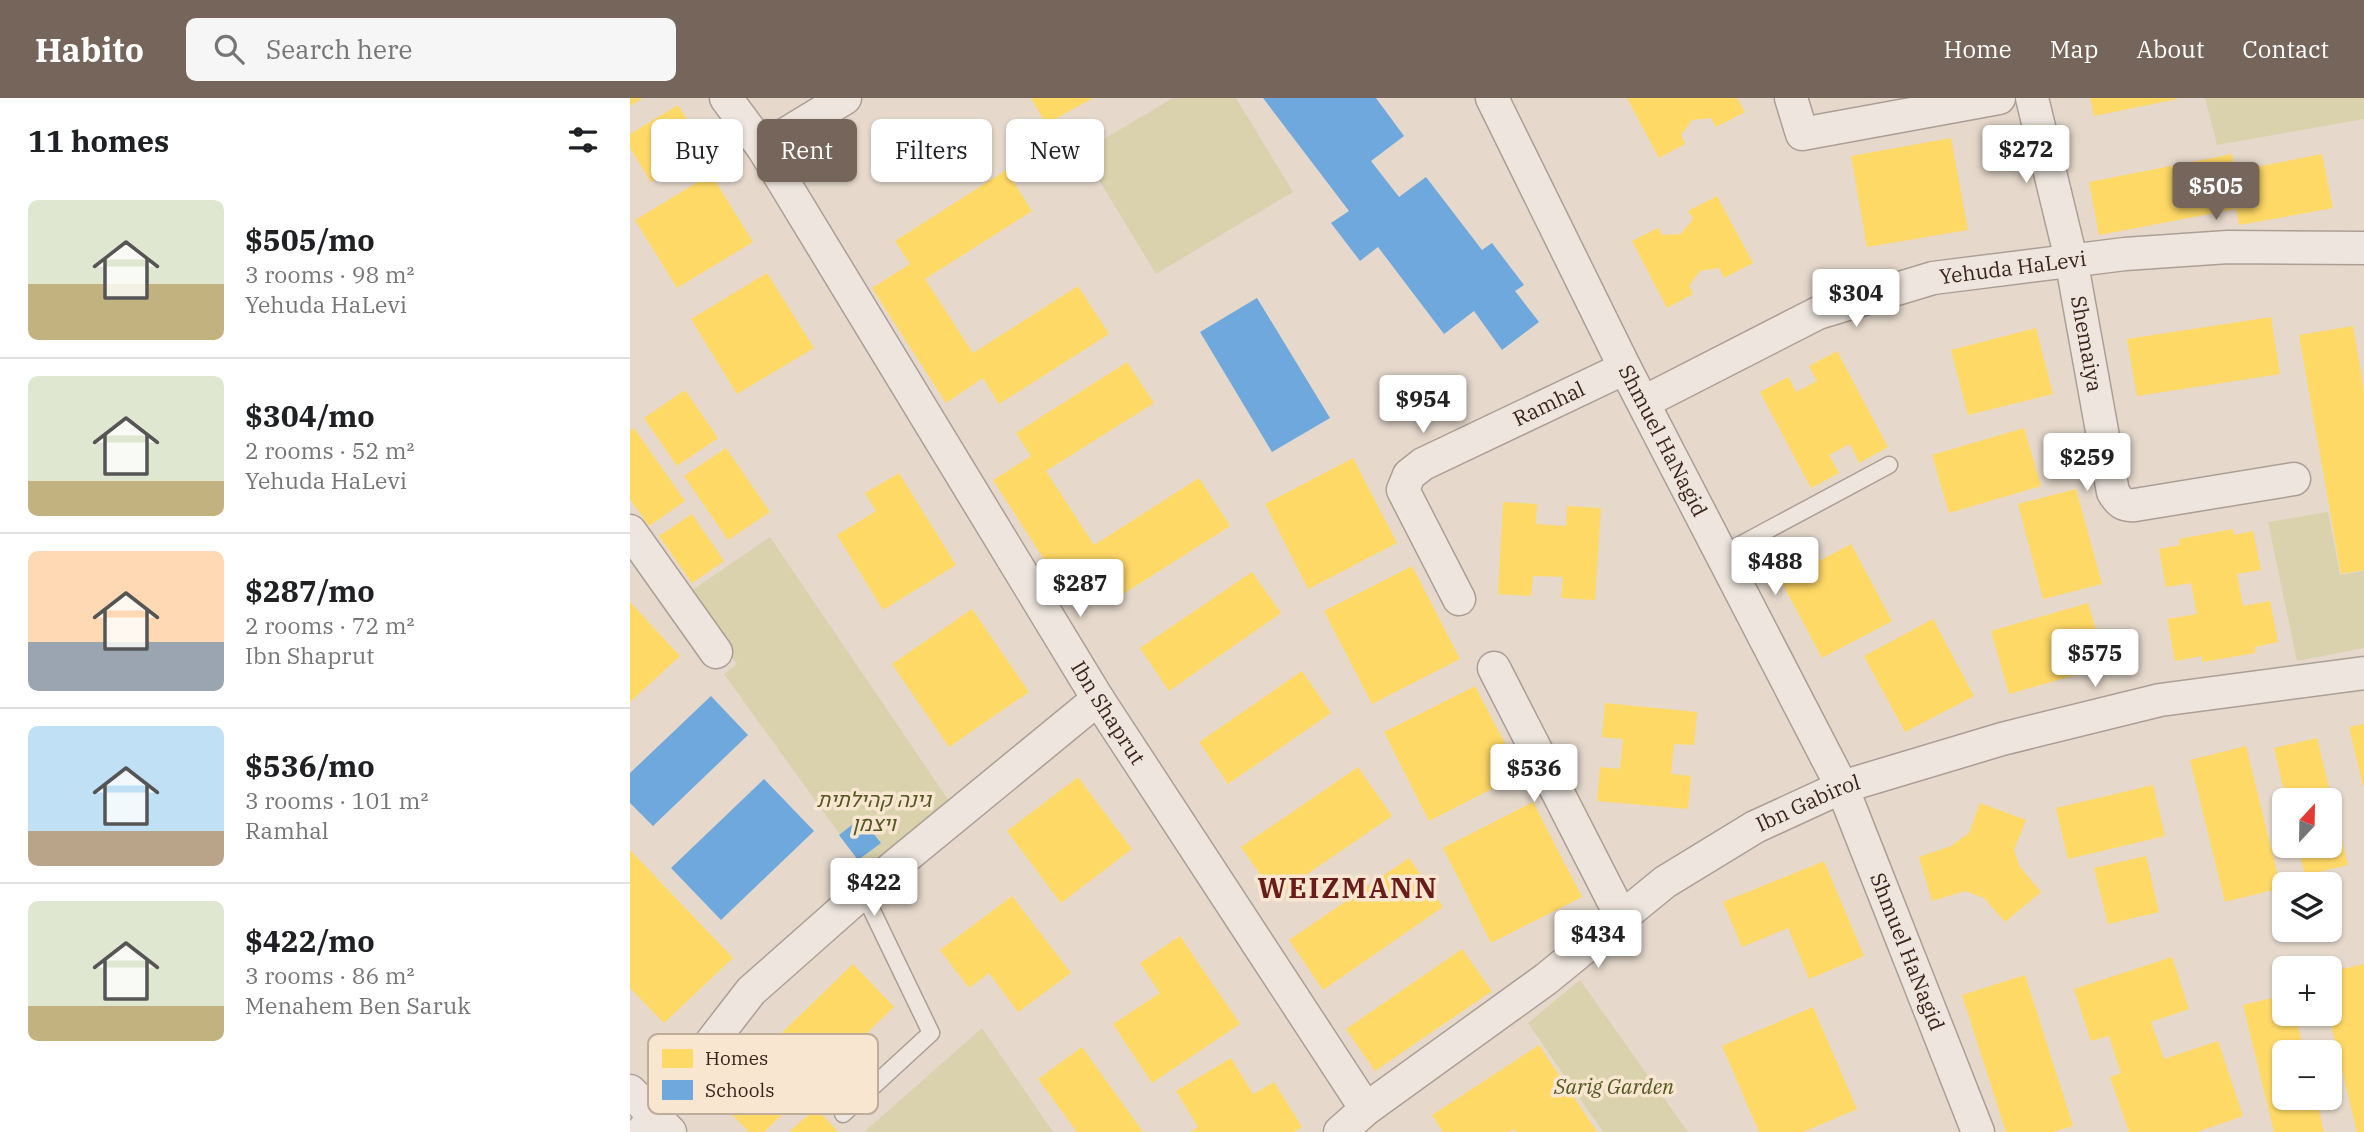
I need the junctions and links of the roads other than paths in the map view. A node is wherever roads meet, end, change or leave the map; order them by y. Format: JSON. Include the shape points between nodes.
{"nodes":[{"id":1,"x":726,"y":98,"type":"edge"},
{"id":2,"x":845,"y":98,"type":"edge"},
{"id":3,"x":1492,"y":98,"type":"edge"},
{"id":4,"x":1791,"y":98,"type":"edge"},
{"id":5,"x":1999,"y":98,"type":"edge"},
{"id":6,"x":2032,"y":98,"type":"edge"},
{"id":7,"x":811,"y":119,"type":"edge"},
{"id":8,"x":757,"y":140,"type":"edge"},
{"id":9,"x":784,"y":182,"type":"edge"},
{"id":10,"x":2364,"y":248,"type":"edge"},
{"id":11,"x":2071,"y":260,"type":"junction"},
{"id":12,"x":1625,"y":368,"type":"junction"},
{"id":13,"x":1644,"y":402,"type":"junction"},
{"id":14,"x":1889,"y":465,"type":"dead end"},
{"id":15,"x":2294,"y":479,"type":"dead end"},
{"id":16,"x":630,"y":531,"type":"edge"},
{"id":17,"x":1723,"y":554,"type":"junction"},
{"id":18,"x":1459,"y":599,"type":"dead end"},
{"id":19,"x":716,"y":652,"type":"dead end"},
{"id":20,"x":1494,"y":668,"type":"dead end"},
{"id":21,"x":2364,"y":673,"type":"edge"},
{"id":22,"x":1098,"y":699,"type":"junction"},
{"id":23,"x":1842,"y":787,"type":"junction"},
{"id":24,"x":863,"y":892,"type":"junction"},
{"id":25,"x":1621,"y":916,"type":"junction"},
{"id":26,"x":720,"y":1034,"type":"edge"},
{"id":27,"x":878,"y":1082,"type":"edge"},
{"id":28,"x":630,"y":1091,"type":"edge"},
{"id":29,"x":1366,"y":1109,"type":"junction"},
{"id":30,"x":655,"y":1126,"type":"edge"},
{"id":31,"x":1340,"y":1132,"type":"edge"},
{"id":32,"x":1978,"y":1132,"type":"edge"}],
"edges":[{"from":1,"to":8,"type":"street","name":"Ibn Shaprut"},
{"from":2,"to":7,"type":"street"},
{"from":3,"to":12,"type":"street","name":"Shmuel HaNagid"},
{"from":4,"to":5,"type":"street","via":[[1802,134]]},
{"from":6,"to":11,"type":"street"},
{"from":9,"to":22,"type":"street","name":"Ibn Shaprut"},
{"from":10,"to":11,"type":"street","name":"Yehuda HaLevi","via":[[2228,247]]},
{"from":11,"to":13,"type":"street","name":"Yehuda HaLevi","via":[[1933,278],[1818,313]]},
{"from":11,"to":15,"type":"street","name":"Shemaiya","via":[[2118,501],[2136,505]]},
{"from":12,"to":13,"type":"street","name":"Shmuel HaNagid"},
{"from":12,"to":18,"type":"street","name":"Ramhal","via":[[1423,464],[1409,475],[1403,490]]},
{"from":13,"to":17,"type":"street","name":"Shmuel HaNagid"},
{"from":14,"to":17,"type":"lane"},
{"from":16,"to":19,"type":"street"},
{"from":17,"to":23,"type":"street","name":"Shmuel HaNagid"},
{"from":20,"to":25,"type":"street"},
{"from":21,"to":23,"type":"street","name":"Ibn Gabirol","via":[[2160,700],[2002,739]]},
{"from":22,"to":24,"type":"street"},
{"from":22,"to":29,"type":"street","name":"Ibn Shaprut"},
{"from":23,"to":25,"type":"street","name":"Ibn Gabirol","via":[[1755,827],[1665,882]]},
{"from":23,"to":32,"type":"street","name":"Shmuel HaNagid"},
{"from":24,"to":26,"type":"street","via":[[751,991]]},
{"from":24,"to":27,"type":"lane","via":[[931,1034]]},
{"from":25,"to":29,"type":"street","name":"Ibn Gabirol","via":[[1546,979]]},
{"from":28,"to":30,"type":"street"},
{"from":29,"to":31,"type":"street","name":"Ibn Gabirol"}]}
